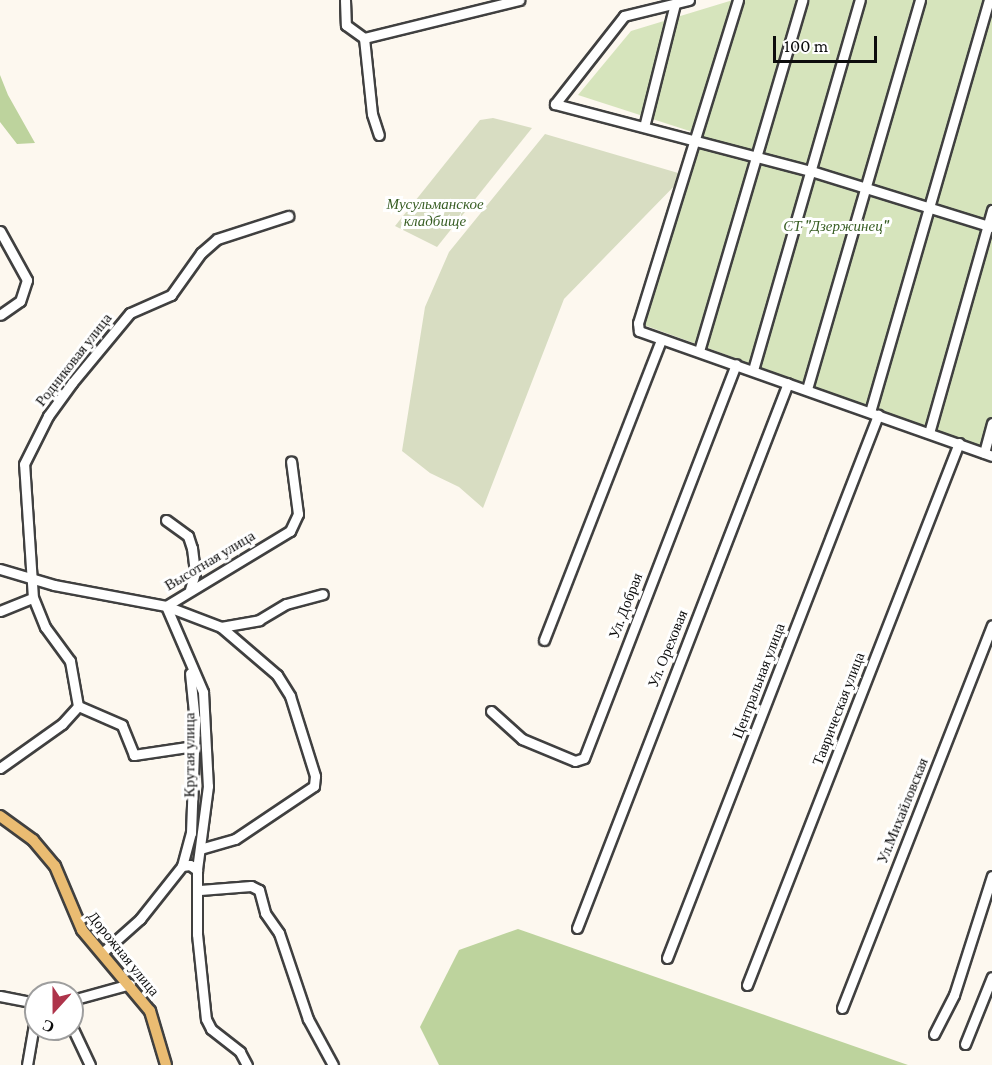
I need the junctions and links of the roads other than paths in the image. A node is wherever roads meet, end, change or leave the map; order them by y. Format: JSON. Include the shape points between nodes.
{"nodes":[{"id":1,"x":345,"y":0,"type":"edge"},
{"id":2,"x":519,"y":0,"type":"edge"},
{"id":3,"x":689,"y":0,"type":"edge"},
{"id":4,"x":738,"y":0,"type":"edge"},
{"id":5,"x":802,"y":0,"type":"edge"},
{"id":6,"x":861,"y":0,"type":"edge"},
{"id":7,"x":920,"y":0,"type":"edge"},
{"id":8,"x":989,"y":0,"type":"edge"},
{"id":9,"x":675,"y":4,"type":"junction"},
{"id":10,"x":364,"y":38,"type":"junction"},
{"id":11,"x":644,"y":127,"type":"junction"},
{"id":12,"x":379,"y":135,"type":"dead end"},
{"id":13,"x":696,"y":140,"type":"junction"},
{"id":14,"x":755,"y":156,"type":"junction"},
{"id":15,"x":811,"y":171,"type":"junction"},
{"id":16,"x":866,"y":188,"type":"junction"},
{"id":17,"x":929,"y":208,"type":"junction"},
{"id":18,"x":992,"y":210,"type":"edge"},
{"id":19,"x":288,"y":216,"type":"dead end"},
{"id":20,"x":990,"y":226,"type":"edge"},
{"id":21,"x":0,"y":231,"type":"edge"},
{"id":22,"x":0,"y":315,"type":"edge"},
{"id":23,"x":661,"y":340,"type":"junction"},
{"id":24,"x":699,"y":351,"type":"junction"},
{"id":25,"x":736,"y":364,"type":"junction"},
{"id":26,"x":753,"y":370,"type":"junction"},
{"id":27,"x":788,"y":383,"type":"junction"},
{"id":28,"x":807,"y":389,"type":"junction"},
{"id":29,"x":874,"y":413,"type":"junction"},
{"id":30,"x":992,"y":423,"type":"edge"},
{"id":31,"x":929,"y":433,"type":"junction"},
{"id":32,"x":959,"y":443,"type":"junction"},
{"id":33,"x":988,"y":454,"type":"edge"},
{"id":34,"x":291,"y":461,"type":"dead end"},
{"id":35,"x":166,"y":520,"type":"dead end"},
{"id":36,"x":0,"y":569,"type":"edge"},
{"id":37,"x":32,"y":578,"type":"junction"},
{"id":38,"x":190,"y":589,"type":"junction"},
{"id":39,"x":323,"y":594,"type":"dead end"},
{"id":40,"x":33,"y":598,"type":"junction"},
{"id":41,"x":166,"y":606,"type":"junction"},
{"id":42,"x":0,"y":611,"type":"edge"},
{"id":43,"x":992,"y":625,"type":"edge"},
{"id":44,"x":221,"y":627,"type":"junction"},
{"id":45,"x":544,"y":640,"type":"dead end"},
{"id":46,"x":190,"y":667,"type":"junction"},
{"id":47,"x":78,"y":706,"type":"junction"},
{"id":48,"x":491,"y":711,"type":"dead end"},
{"id":49,"x":194,"y":746,"type":"junction"},
{"id":50,"x":0,"y":768,"type":"edge"},
{"id":51,"x":204,"y":810,"type":"junction"},
{"id":52,"x":0,"y":816,"type":"edge"},
{"id":53,"x":190,"y":833,"type":"junction"},
{"id":54,"x":200,"y":849,"type":"junction"},
{"id":55,"x":182,"y":866,"type":"junction"},
{"id":56,"x":197,"y":870,"type":"junction"},
{"id":57,"x":992,"y":876,"type":"edge"},
{"id":58,"x":200,"y":890,"type":"junction"},
{"id":59,"x":577,"y":928,"type":"dead end"},
{"id":60,"x":103,"y":952,"type":"junction"},
{"id":61,"x":667,"y":958,"type":"dead end"},
{"id":62,"x":992,"y":976,"type":"edge"},
{"id":63,"x":130,"y":984,"type":"junction"},
{"id":64,"x":747,"y":985,"type":"dead end"},
{"id":65,"x":0,"y":996,"type":"edge"},
{"id":66,"x":84,"y":997,"type":"edge"},
{"id":67,"x":24,"y":1001,"type":"edge"},
{"id":68,"x":842,"y":1008,"type":"dead end"},
{"id":69,"x":934,"y":1034,"type":"dead end"},
{"id":70,"x":31,"y":1041,"type":"edge"},
{"id":71,"x":79,"y":1041,"type":"edge"},
{"id":72,"x":965,"y":1044,"type":"dead end"},
{"id":73,"x":27,"y":1065,"type":"edge"},
{"id":74,"x":90,"y":1065,"type":"edge"},
{"id":75,"x":166,"y":1065,"type":"edge"},
{"id":76,"x":247,"y":1065,"type":"edge"},
{"id":77,"x":333,"y":1065,"type":"edge"}],
"edges":[{"from":1,"to":10,"type":"street","via":[[346,25]]},
{"from":2,"to":10,"type":"street"},
{"from":3,"to":9,"type":"street"},
{"from":4,"to":13,"type":"street"},
{"from":5,"to":14,"type":"street"},
{"from":6,"to":15,"type":"street"},
{"from":7,"to":16,"type":"street"},
{"from":8,"to":17,"type":"street","name":"Центральная улица"},
{"from":9,"to":11,"type":"street"},
{"from":9,"to":11,"type":"street","via":[[624,16],[555,104]]},
{"from":10,"to":12,"type":"street","via":[[372,114]]},
{"from":11,"to":13,"type":"street"},
{"from":13,"to":14,"type":"street"},
{"from":13,"to":23,"type":"street","via":[[638,323],[642,333]]},
{"from":14,"to":15,"type":"street"},
{"from":14,"to":24,"type":"street"},
{"from":15,"to":16,"type":"street"},
{"from":15,"to":26,"type":"street"},
{"from":16,"to":17,"type":"street"},
{"from":16,"to":28,"type":"street"},
{"from":17,"to":20,"type":"street"},
{"from":17,"to":29,"type":"street","name":"Центральная улица"},
{"from":18,"to":20,"type":"street"},
{"from":19,"to":37,"type":"street","name":"Родниковая улица","via":[[217,239],[201,253],[171,295],[130,313],[48,416],[24,464]]},
{"from":20,"to":31,"type":"street"},
{"from":21,"to":22,"type":"street","via":[[27,280],[20,301]]},
{"from":23,"to":24,"type":"street"},
{"from":23,"to":45,"type":"street"},
{"from":24,"to":25,"type":"street"},
{"from":25,"to":26,"type":"street"},
{"from":25,"to":48,"type":"street","name":"Ул. Добрая","via":[[584,758],[575,761],[522,739]]},
{"from":26,"to":27,"type":"street"},
{"from":27,"to":28,"type":"street"},
{"from":27,"to":59,"type":"street","name":"Ул. Ореховая"},
{"from":28,"to":29,"type":"street"},
{"from":29,"to":31,"type":"street"},
{"from":29,"to":61,"type":"street","name":"Центральная улица"},
{"from":30,"to":33,"type":"street"},
{"from":31,"to":32,"type":"street"},
{"from":32,"to":33,"type":"street"},
{"from":32,"to":64,"type":"street","name":"Таврическая улица"},
{"from":34,"to":38,"type":"street","name":"Высотная улица","via":[[298,514],[290,531]]},
{"from":35,"to":38,"type":"street","via":[[188,536],[195,573]]},
{"from":36,"to":37,"type":"street"},
{"from":37,"to":40,"type":"street","name":"Родниковая улица"},
{"from":37,"to":41,"type":"street"},
{"from":38,"to":41,"type":"street","name":"Высотная улица"},
{"from":39,"to":44,"type":"street","via":[[286,604],[259,620]]},
{"from":40,"to":42,"type":"street"},
{"from":40,"to":47,"type":"street","name":"Родниковая улица","via":[[45,627],[70,662]]},
{"from":41,"to":44,"type":"street","name":"Высотная улица"},
{"from":41,"to":46,"type":"street","name":"Крутая улица"},
{"from":43,"to":68,"type":"street","name":"Ул.Михайловская"},
{"from":44,"to":54,"type":"street","name":"Высотная улица","via":[[277,675],[290,696],[315,781],[314,786],[235,839]]},
{"from":46,"to":49,"type":"street"},
{"from":46,"to":51,"type":"street","name":"Крутая улица","via":[[203,692],[208,786]]},
{"from":47,"to":49,"type":"street","via":[[122,725],[134,755]]},
{"from":47,"to":50,"type":"street","via":[[62,724]]},
{"from":49,"to":53,"type":"street"},
{"from":51,"to":53,"type":"street"},
{"from":51,"to":54,"type":"street","name":"Крутая улица"},
{"from":52,"to":60,"type":"main road","name":"Дорожная улица","via":[[33,840],[55,867],[74,918]]},
{"from":53,"to":55,"type":"street"},
{"from":54,"to":56,"type":"street","name":"Крутая улица"},
{"from":55,"to":56,"type":"street","via":[[190,865]]},
{"from":55,"to":60,"type":"street","via":[[140,919]]},
{"from":56,"to":58,"type":"street","name":"Крутая улица"},
{"from":57,"to":69,"type":"street","via":[[954,995]]},
{"from":58,"to":76,"type":"street","name":"Крутая улица","via":[[197,934],[206,1019],[211,1029],[240,1052]]},
{"from":58,"to":77,"type":"street","via":[[251,886],[259,890],[265,913],[279,933],[308,1019]]},
{"from":60,"to":63,"type":"main road","name":"Дорожная улица"},
{"from":62,"to":72,"type":"street"},
{"from":63,"to":66,"type":"street"},
{"from":63,"to":75,"type":"main road","name":"Дорожная улица","via":[[150,1011]]},
{"from":65,"to":67,"type":"street"},
{"from":70,"to":73,"type":"street"},
{"from":71,"to":74,"type":"street"}]}
